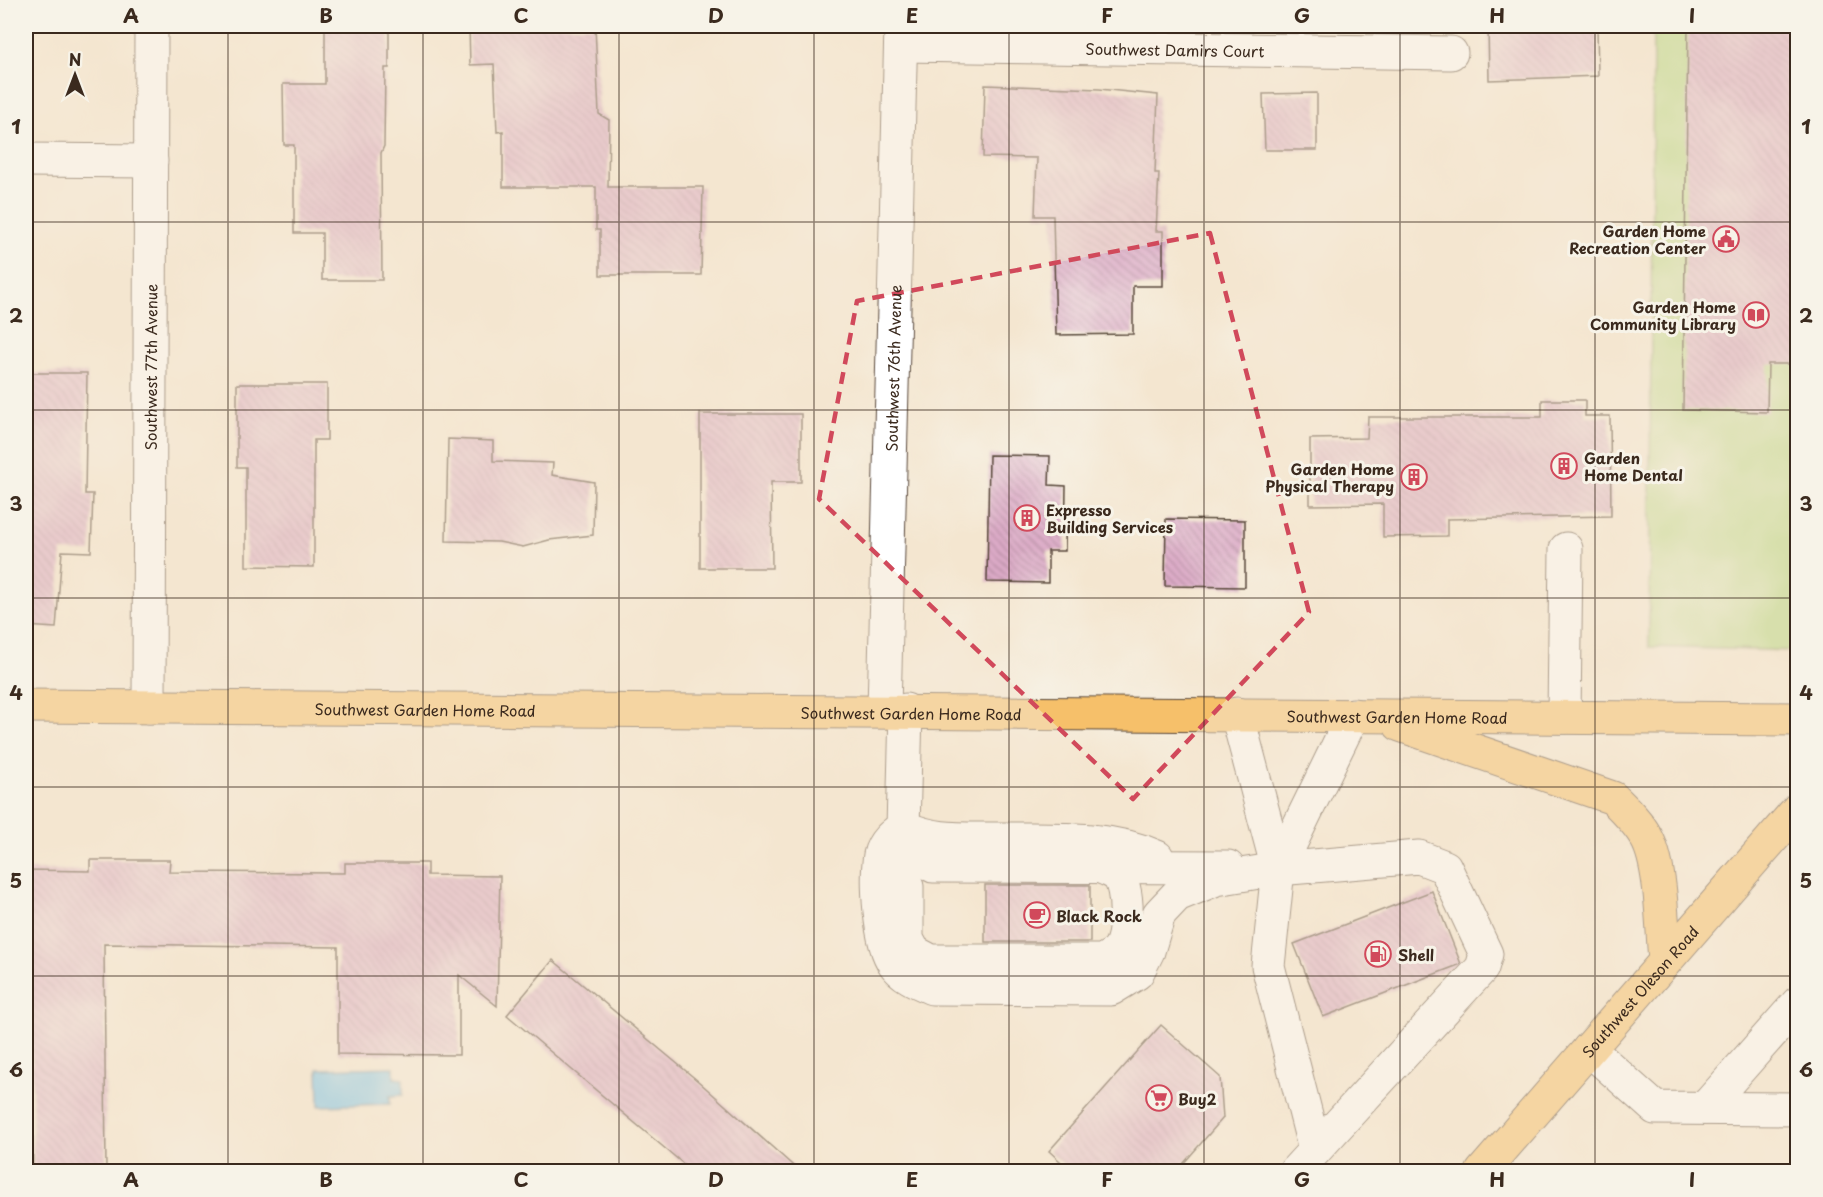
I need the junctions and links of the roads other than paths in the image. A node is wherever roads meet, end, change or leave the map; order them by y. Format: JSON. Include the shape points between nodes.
{"nodes":[{"id":1,"x":150,"y":26,"type":"edge"},
{"id":2,"x":901,"y":35,"type":"edge"},
{"id":3,"x":1291,"y":38,"type":"edge"},
{"id":4,"x":1451,"y":53,"type":"dead end"},
{"id":5,"x":26,"y":160,"type":"edge"},
{"id":6,"x":150,"y":161,"type":"junction"},
{"id":7,"x":1566,"y":549,"type":"dead end"},
{"id":8,"x":26,"y":706,"type":"edge"},
{"id":9,"x":149,"y":707,"type":"junction"},
{"id":10,"x":895,"y":710,"type":"junction"},
{"id":11,"x":1237,"y":714,"type":"junction"},
{"id":12,"x":1363,"y":715,"type":"junction"},
{"id":13,"x":1564,"y":717,"type":"junction"},
{"id":14,"x":1797,"y":719,"type":"edge"},
{"id":15,"x":1797,"y":809,"type":"edge"},
{"id":16,"x":903,"y":827,"type":"junction"},
{"id":17,"x":1101,"y":867,"type":"junction"},
{"id":18,"x":1178,"y":867,"type":"junction"},
{"id":19,"x":1278,"y":869,"type":"junction"},
{"id":20,"x":1665,"y":960,"type":"junction"},
{"id":21,"x":1797,"y":1003,"type":"edge"},
{"id":22,"x":1589,"y":1049,"type":"junction"},
{"id":23,"x":1705,"y":1108,"type":"junction"},
{"id":24,"x":1797,"y":1109,"type":"edge"},
{"id":25,"x":1305,"y":1161,"type":"edge"},
{"id":26,"x":1482,"y":1172,"type":"edge"}],
"edges":[{"from":1,"to":6,"type":"street","name":"Southwest 77th Avenue"},
{"from":2,"to":3,"type":"street","name":"Southwest Damirs Court"},
{"from":2,"to":10,"type":"street","name":"Southwest 76th Avenue"},
{"from":3,"to":4,"type":"street","name":"Southwest Damirs Court"},
{"from":5,"to":6,"type":"street"},
{"from":6,"to":9,"type":"street","name":"Southwest 77th Avenue"},
{"from":7,"to":13,"type":"street"},
{"from":8,"to":9,"type":"main road","name":"Southwest Garden Home Road"},
{"from":9,"to":10,"type":"main road","name":"Southwest Garden Home Road"},
{"from":10,"to":11,"type":"main road","name":"Southwest Garden Home Road"},
{"from":10,"to":16,"type":"street","name":"Southwest 76th Avenue"},
{"from":11,"to":12,"type":"main road","name":"Southwest Garden Home Road"},
{"from":11,"to":19,"type":"street"},
{"from":12,"to":13,"type":"main road","name":"Southwest Garden Home Road"},
{"from":12,"to":19,"type":"street"},
{"from":12,"to":20,"type":"main road","via":[[1613,798],[1648,839],[1655,866]]},
{"from":13,"to":14,"type":"main road","name":"Southwest Garden Home Road"},
{"from":15,"to":20,"type":"main road","name":"Southwest Oleson Road"},
{"from":16,"to":17,"type":"street","via":[[920,857],[933,866]]},
{"from":16,"to":17,"type":"street","name":"Southwest 76th Avenue","via":[[907,939],[914,952],[931,961],[1103,961],[1118,951],[1125,935],[1125,909],[1124,887],[1117,875]]},
{"from":16,"to":18,"type":"street","via":[[938,839],[1121,844]]},
{"from":16,"to":19,"type":"street","via":[[889,838],[880,854],[880,924],[894,964],[910,978],[932,988],[1111,989],[1137,973],[1159,914],[1177,895],[1221,877]]},
{"from":17,"to":18,"type":"street"},
{"from":18,"to":19,"type":"street"},
{"from":19,"to":25,"type":"street","via":[[1268,966]]},
{"from":19,"to":25,"type":"street","via":[[1419,857],[1445,867],[1486,954],[1482,968]]},
{"from":20,"to":22,"type":"main road","name":"Southwest Oleson Road"},
{"from":21,"to":23,"type":"street"},
{"from":22,"to":23,"type":"street","via":[[1655,1108]]},
{"from":22,"to":26,"type":"main road","name":"Southwest Oleson Road"},
{"from":23,"to":24,"type":"street"}]}
